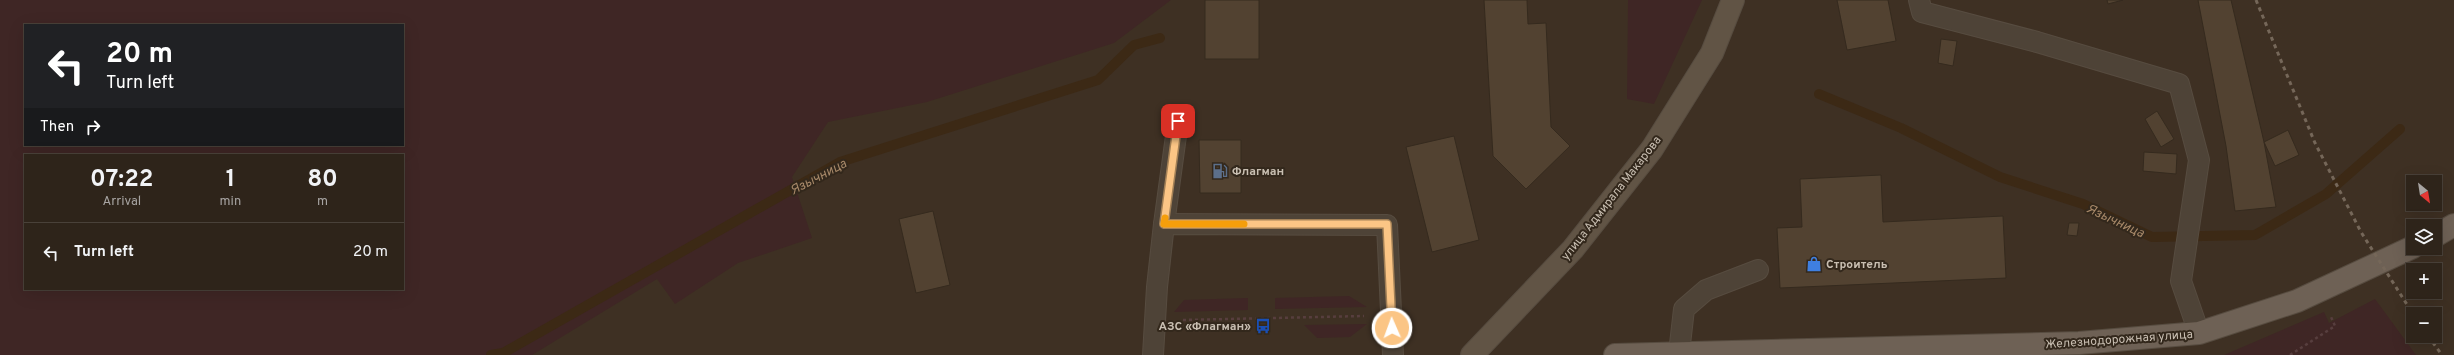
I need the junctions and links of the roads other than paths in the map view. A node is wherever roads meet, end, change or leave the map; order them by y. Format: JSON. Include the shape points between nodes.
{"nodes":[{"id":1,"x":1733,"y":0,"type":"edge"},
{"id":2,"x":1919,"y":0,"type":"edge"},
{"id":3,"x":1178,"y":121,"type":"dead end"},
{"id":4,"x":1164,"y":224,"type":"junction"},
{"id":5,"x":2454,"y":225,"type":"edge"},
{"id":6,"x":2442,"y":232,"type":"edge"},
{"id":7,"x":2406,"y":250,"type":"edge"},
{"id":8,"x":1758,"y":270,"type":"dead end"},
{"id":9,"x":2199,"y":333,"type":"junction"},
{"id":10,"x":1679,"y":354,"type":"junction"},
{"id":11,"x":1153,"y":355,"type":"edge"},
{"id":12,"x":1393,"y":355,"type":"edge"},
{"id":13,"x":1472,"y":355,"type":"edge"},
{"id":14,"x":1615,"y":355,"type":"edge"}],
"edges":[{"from":1,"to":13,"type":"main road","name":"улица Адмирала Макарова","via":[[1712,53],[1652,149],[1573,249]]},
{"from":2,"to":9,"type":"lane","via":[[1922,12],[2037,42],[2179,84],[2199,160],[2181,281]]},
{"from":3,"to":4,"type":"lane"},
{"from":4,"to":11,"type":"lane"},
{"from":4,"to":12,"type":"lane","via":[[1387,224]]},
{"from":5,"to":6,"type":"main road"},
{"from":7,"to":9,"type":"main road","name":"Железнодорожная улица","via":[[2297,301]]},
{"from":8,"to":10,"type":"lane","via":[[1706,290],[1684,309]]},
{"from":9,"to":10,"type":"main road","name":"Железнодорожная улица","via":[[2079,343]]},
{"from":10,"to":14,"type":"main road","name":"Железнодорожная улица"}]}
